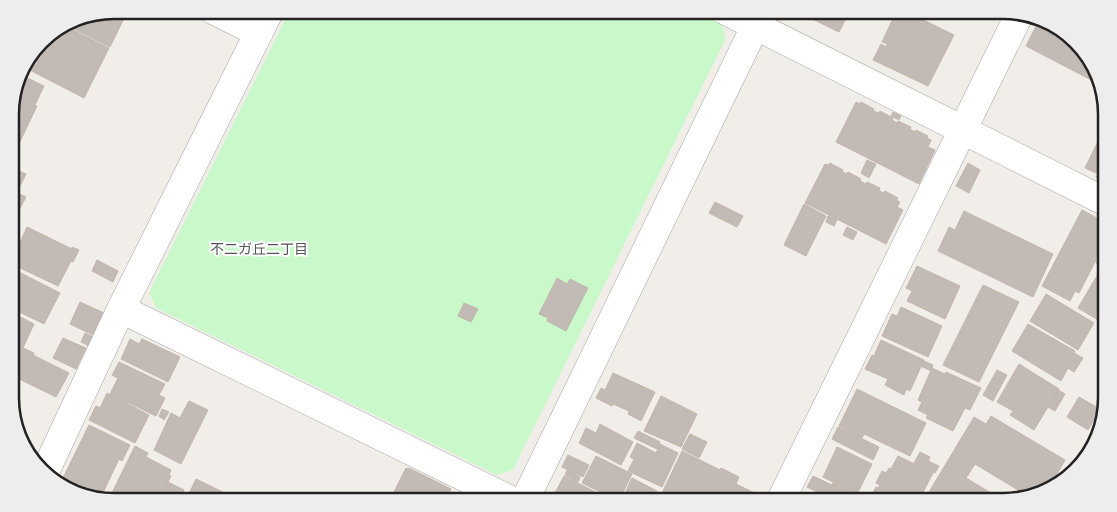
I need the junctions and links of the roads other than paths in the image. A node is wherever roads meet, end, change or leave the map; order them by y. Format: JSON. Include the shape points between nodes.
{"nodes":[{"id":1,"x":760,"y":19,"type":"edge"},
{"id":2,"x":762,"y":19,"type":"edge"},
{"id":3,"x":1017,"y":20,"type":"edge"},
{"id":4,"x":264,"y":21,"type":"edge"},
{"id":5,"x":962,"y":131,"type":"junction"},
{"id":6,"x":1098,"y":198,"type":"edge"},
{"id":7,"x":121,"y":309,"type":"junction"},
{"id":8,"x":48,"y":466,"type":"edge"},
{"id":9,"x":497,"y":493,"type":"edge"},
{"id":10,"x":528,"y":493,"type":"edge"},
{"id":11,"x":784,"y":493,"type":"edge"}],
"edges":[{"from":1,"to":10,"type":"street"},
{"from":2,"to":5,"type":"street"},
{"from":3,"to":5,"type":"street"},
{"from":4,"to":7,"type":"street"},
{"from":5,"to":6,"type":"street"},
{"from":5,"to":11,"type":"street"},
{"from":7,"to":8,"type":"street"},
{"from":7,"to":9,"type":"street"}]}
